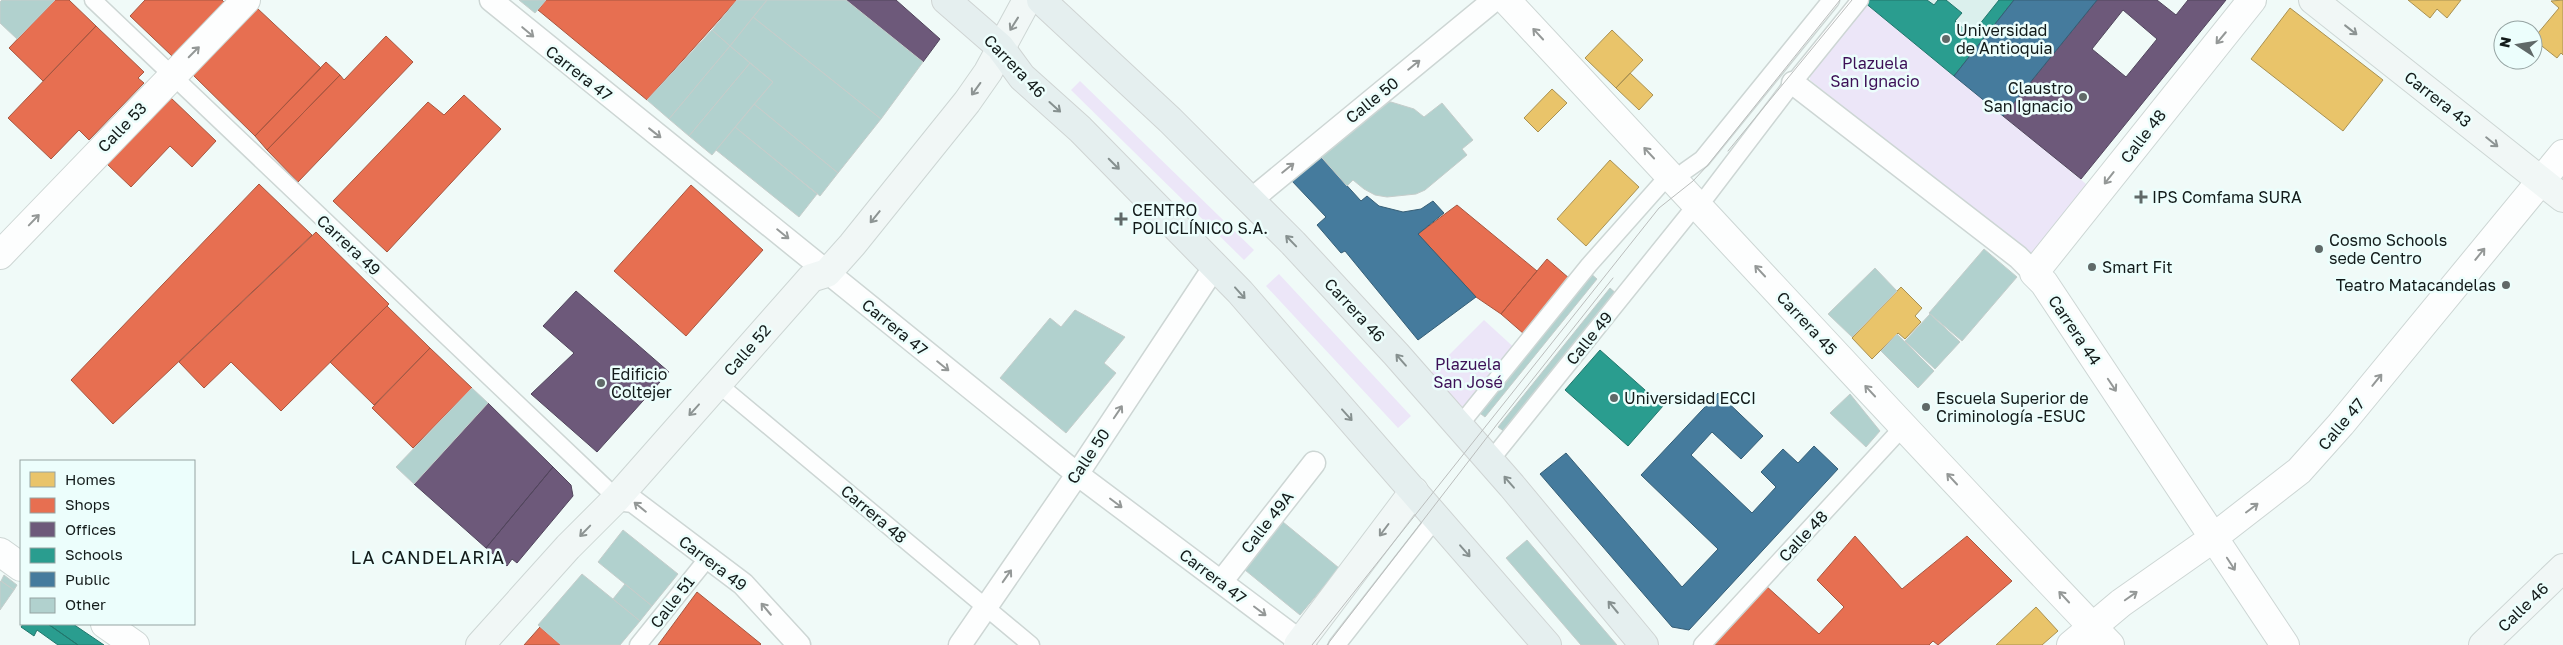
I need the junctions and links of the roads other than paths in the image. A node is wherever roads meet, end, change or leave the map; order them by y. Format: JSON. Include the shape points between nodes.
{"nodes":[{"id":1,"x":93,"y":0,"type":"edge"},
{"id":2,"x":246,"y":0,"type":"edge"},
{"id":3,"x":491,"y":0,"type":"edge"},
{"id":4,"x":946,"y":0,"type":"edge"},
{"id":5,"x":1027,"y":0,"type":"edge"},
{"id":6,"x":1494,"y":0,"type":"edge"},
{"id":7,"x":1506,"y":0,"type":"edge"},
{"id":8,"x":1831,"y":0,"type":"edge"},
{"id":9,"x":1860,"y":0,"type":"edge"},
{"id":10,"x":2252,"y":0,"type":"edge"},
{"id":11,"x":2313,"y":0,"type":"edge"},
{"id":12,"x":1054,"y":6,"type":"edge"},
{"id":13,"x":1000,"y":47,"type":"junction"},
{"id":14,"x":170,"y":76,"type":"junction"},
{"id":15,"x":1793,"y":83,"type":"junction"},
{"id":16,"x":2563,"y":154,"type":"edge"},
{"id":17,"x":1685,"y":171,"type":"dead end"},
{"id":18,"x":2541,"y":181,"type":"junction"},
{"id":19,"x":1660,"y":185,"type":"dead end"},
{"id":20,"x":1707,"y":196,"type":"dead end"},
{"id":21,"x":2563,"y":198,"type":"edge"},
{"id":22,"x":1251,"y":200,"type":"junction"},
{"id":23,"x":1688,"y":215,"type":"dead end"},
{"id":24,"x":0,"y":256,"type":"edge"},
{"id":25,"x":1215,"y":266,"type":"junction"},
{"id":26,"x":2034,"y":273,"type":"junction"},
{"id":27,"x":827,"y":274,"type":"junction"},
{"id":28,"x":718,"y":384,"type":"junction"},
{"id":29,"x":1459,"y":426,"type":"junction"},
{"id":30,"x":1903,"y":427,"type":"junction"},
{"id":31,"x":1490,"y":461,"type":"junction"},
{"id":32,"x":1314,"y":462,"type":"dead end"},
{"id":33,"x":1077,"y":474,"type":"junction"},
{"id":34,"x":1414,"y":491,"type":"junction"},
{"id":35,"x":611,"y":494,"type":"junction"},
{"id":36,"x":1436,"y":518,"type":"junction"},
{"id":37,"x":2213,"y":537,"type":"junction"},
{"id":38,"x":0,"y":552,"type":"edge"},
{"id":39,"x":707,"y":559,"type":"junction"},
{"id":40,"x":20,"y":566,"type":"edge"},
{"id":41,"x":2563,"y":568,"type":"edge"},
{"id":42,"x":1221,"y":582,"type":"junction"},
{"id":43,"x":986,"y":607,"type":"junction"},
{"id":44,"x":105,"y":625,"type":"edge"},
{"id":45,"x":2101,"y":636,"type":"edge"},
{"id":46,"x":1301,"y":644,"type":"edge"},
{"id":47,"x":135,"y":645,"type":"edge"},
{"id":48,"x":480,"y":645,"type":"edge"},
{"id":49,"x":638,"y":645,"type":"edge"},
{"id":50,"x":799,"y":645,"type":"edge"},
{"id":51,"x":960,"y":645,"type":"edge"},
{"id":52,"x":1031,"y":645,"type":"edge"},
{"id":53,"x":1336,"y":645,"type":"edge"},
{"id":54,"x":1547,"y":645,"type":"edge"},
{"id":55,"x":1644,"y":645,"type":"edge"},
{"id":56,"x":1702,"y":645,"type":"edge"},
{"id":57,"x":2072,"y":645,"type":"edge"},
{"id":58,"x":2285,"y":645,"type":"edge"},
{"id":59,"x":2484,"y":645,"type":"edge"}],
"edges":[{"from":1,"to":14,"type":"street","name":"Carrera 49"},
{"from":14,"to":2,"type":"street","name":"Calle 53","one_way":true},
{"from":3,"to":27,"type":"street","name":"Carrera 47","one_way":true,"via":[[789,239]]},
{"from":4,"to":13,"type":"main road","name":"Carrera 46"},
{"from":5,"to":13,"type":"main road","one_way":true},
{"from":22,"to":6,"type":"street","name":"Calle 50","one_way":true},
{"from":30,"to":7,"type":"street","name":"Carrera 45","one_way":true},
{"from":8,"to":17,"type":"street","via":[[1702,159]]},
{"from":9,"to":15,"type":"street"},
{"from":10,"to":26,"type":"street","name":"Calle 48","one_way":true},
{"from":11,"to":18,"type":"main road","name":"Carrera 43","one_way":true},
{"from":12,"to":22,"type":"main road","name":"Carrera 46"},
{"from":13,"to":25,"type":"main road","name":"Carrera 46","one_way":true,"via":[[1022,77],[1080,129]]},
{"from":13,"to":27,"type":"main road","name":"Calle 52","one_way":true,"via":[[988,72],[967,102]]},
{"from":24,"to":14,"type":"street","name":"Calle 53","one_way":true},
{"from":14,"to":35,"type":"street","name":"Carrera 49"},
{"from":15,"to":20,"type":"street"},
{"from":15,"to":26,"type":"street","name":"Carrera 44","via":[[2018,257]]},
{"from":16,"to":18,"type":"street","name":"Calle 47"},
{"from":18,"to":21,"type":"main road","name":"Carrera 43"},
{"from":37,"to":18,"type":"street","name":"Calle 47","one_way":true,"via":[[2318,452]]},
{"from":19,"to":29,"type":"street","via":[[1589,265]]},
{"from":29,"to":22,"type":"main road","name":"Carrera 46","one_way":true},
{"from":23,"to":31,"type":"street","name":"Calle 49"},
{"from":33,"to":25,"type":"street","name":"Calle 50","one_way":true},
{"from":25,"to":34,"type":"main road","name":"Carrera 46","one_way":true},
{"from":26,"to":37,"type":"street","name":"Carrera 44","one_way":true,"via":[[2044,283]]},
{"from":27,"to":28,"type":"main road","name":"Calle 52","via":[[811,278]]},
{"from":27,"to":33,"type":"street","name":"Carrera 47","one_way":true},
{"from":28,"to":35,"type":"main road","name":"Calle 52","one_way":true},
{"from":28,"to":43,"type":"street","name":"Carrera 48"},
{"from":29,"to":31,"type":"main road","name":"Carrera 46"},
{"from":45,"to":30,"type":"street","name":"Carrera 45","one_way":true},
{"from":30,"to":56,"type":"street","name":"Calle 48"},
{"from":55,"to":31,"type":"main road","name":"Carrera 46","one_way":true},
{"from":32,"to":42,"type":"street","name":"Calle 49A"},
{"from":33,"to":42,"type":"street","name":"Carrera 47","one_way":true},
{"from":43,"to":33,"type":"street","name":"Calle 50","one_way":true},
{"from":34,"to":36,"type":"main road","name":"Carrera 46"},
{"from":34,"to":46,"type":"main road","one_way":true},
{"from":39,"to":35,"type":"street","name":"Carrera 49","one_way":true,"via":[[633,501]]},
{"from":35,"to":48,"type":"main road","name":"Calle 52","one_way":true},
{"from":36,"to":53,"type":"street"},
{"from":36,"to":54,"type":"main road","name":"Carrera 46","one_way":true},
{"from":45,"to":37,"type":"street","name":"Calle 47","one_way":true,"via":[[2121,603]]},
{"from":37,"to":58,"type":"street","name":"Carrera 44","one_way":true},
{"from":38,"to":40,"type":"street"},
{"from":39,"to":49,"type":"street","name":"Calle 51"},
{"from":50,"to":39,"type":"street","name":"Carrera 49","one_way":true,"via":[[743,584]]},
{"from":41,"to":59,"type":"main road","name":"Calle 46"},
{"from":42,"to":46,"type":"street","name":"Carrera 47","one_way":true},
{"from":43,"to":51,"type":"street","name":"Calle 50"},
{"from":43,"to":52,"type":"street","name":"Carrera 48"},
{"from":44,"to":47,"type":"street"},
{"from":45,"to":57,"type":"street","name":"Calle 47"}]}
